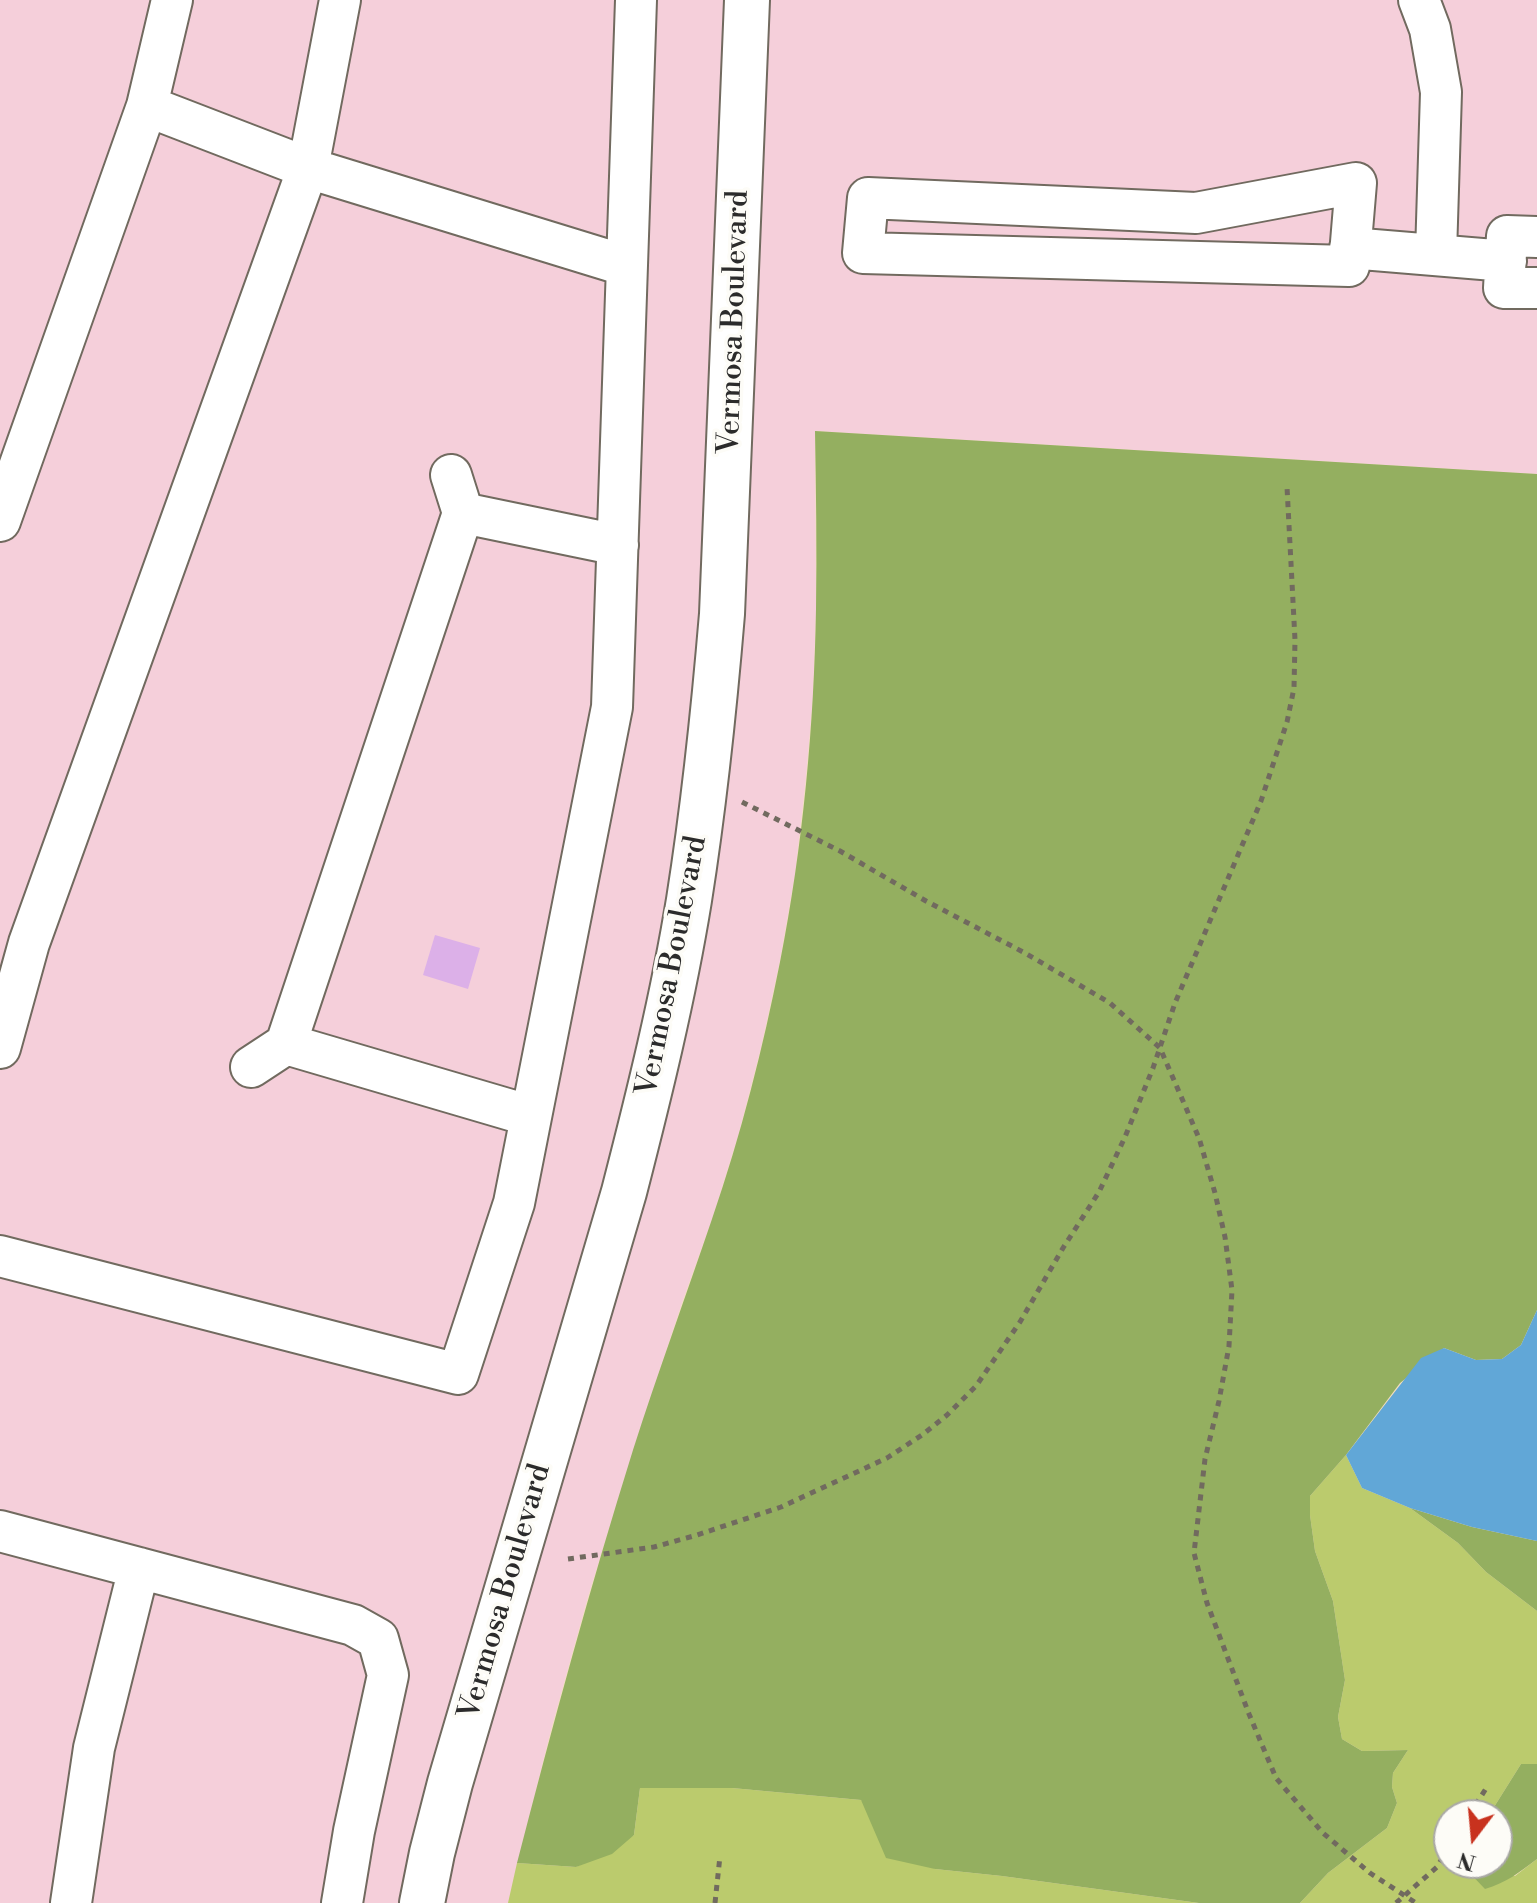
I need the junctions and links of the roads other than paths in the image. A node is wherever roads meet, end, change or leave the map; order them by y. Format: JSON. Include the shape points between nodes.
{"nodes":[{"id":1,"x":172,"y":0,"type":"edge"},
{"id":2,"x":340,"y":0,"type":"edge"},
{"id":3,"x":636,"y":0,"type":"edge"},
{"id":4,"x":747,"y":0,"type":"edge"},
{"id":5,"x":1419,"y":0,"type":"edge"},
{"id":6,"x":147,"y":106,"type":"junction"},
{"id":7,"x":308,"y":168,"type":"junction"},
{"id":8,"x":1537,"y":237,"type":"edge"},
{"id":9,"x":1350,"y":248,"type":"junction"},
{"id":10,"x":1436,"y":254,"type":"junction"},
{"id":11,"x":1506,"y":261,"type":"junction"},
{"id":12,"x":627,"y":266,"type":"junction"},
{"id":13,"x":1537,"y":288,"type":"edge"},
{"id":14,"x":451,"y":475,"type":"dead end"},
{"id":15,"x":463,"y":513,"type":"junction"},
{"id":16,"x":0,"y":521,"type":"edge"},
{"id":17,"x":618,"y":545,"type":"junction"},
{"id":18,"x":286,"y":1044,"type":"junction"},
{"id":19,"x":0,"y":1048,"type":"edge"},
{"id":20,"x":251,"y":1067,"type":"dead end"},
{"id":21,"x":531,"y":1116,"type":"junction"},
{"id":22,"x":0,"y":1256,"type":"edge"},
{"id":23,"x":0,"y":1531,"type":"edge"},
{"id":24,"x":139,"y":1568,"type":"junction"},
{"id":25,"x":71,"y":1903,"type":"edge"},
{"id":26,"x":342,"y":1903,"type":"edge"},
{"id":27,"x":422,"y":1903,"type":"edge"}],
"edges":[{"from":1,"to":6,"type":"street"},
{"from":2,"to":7,"type":"street"},
{"from":3,"to":12,"type":"street"},
{"from":4,"to":27,"type":"main road","name":"Vermosa Boulevard","via":[[727,517],[715,697],[688,903],[624,1192],[450,1783]]},
{"from":5,"to":10,"type":"street","via":[[1441,92]]},
{"from":6,"to":7,"type":"street"},
{"from":6,"to":16,"type":"street"},
{"from":7,"to":12,"type":"street"},
{"from":7,"to":19,"type":"street","via":[[29,943]]},
{"from":8,"to":11,"type":"street","via":[[1507,236]]},
{"from":9,"to":9,"type":"street","via":[[1356,183],[1196,213],[868,198],[863,253],[1349,266]]},
{"from":9,"to":10,"type":"street"},
{"from":10,"to":11,"type":"street"},
{"from":11,"to":13,"type":"street","via":[[1504,288]]},
{"from":12,"to":17,"type":"street"},
{"from":14,"to":15,"type":"street"},
{"from":15,"to":17,"type":"street"},
{"from":15,"to":18,"type":"street"},
{"from":17,"to":21,"type":"street","via":[[612,707]]},
{"from":18,"to":20,"type":"street"},
{"from":18,"to":21,"type":"street"},
{"from":21,"to":22,"type":"street","via":[[514,1203],[458,1374]]},
{"from":23,"to":24,"type":"street"},
{"from":24,"to":25,"type":"street","via":[[94,1748]]},
{"from":24,"to":26,"type":"street","via":[[353,1625],[378,1639],[388,1675]]}]}
